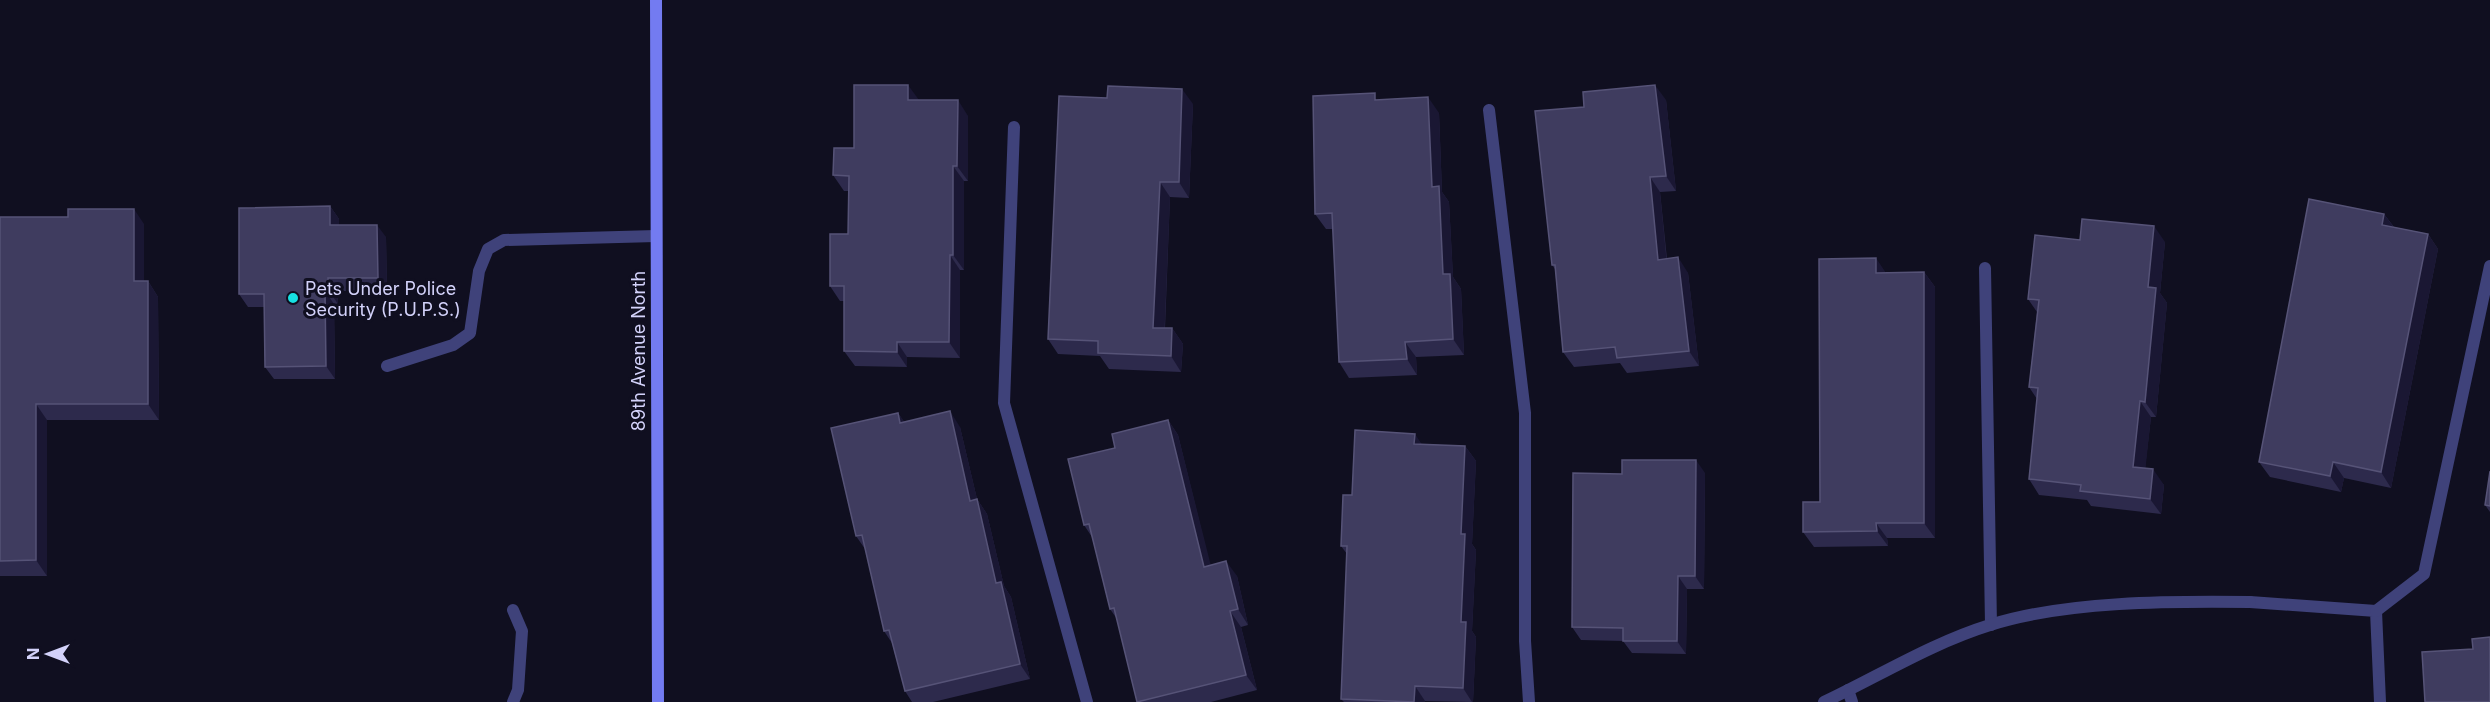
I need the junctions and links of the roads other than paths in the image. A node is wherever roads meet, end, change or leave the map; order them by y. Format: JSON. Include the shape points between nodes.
{"nodes":[{"id":1,"x":656,"y":0,"type":"edge"},
{"id":2,"x":1489,"y":110,"type":"dead end"},
{"id":3,"x":1014,"y":128,"type":"dead end"},
{"id":4,"x":656,"y":236,"type":"junction"},
{"id":5,"x":2490,"y":266,"type":"edge"},
{"id":6,"x":1985,"y":268,"type":"dead end"},
{"id":7,"x":387,"y":366,"type":"dead end"},
{"id":8,"x":513,"y":610,"type":"dead end"},
{"id":9,"x":2376,"y":611,"type":"junction"},
{"id":10,"x":1990,"y":624,"type":"junction"},
{"id":11,"x":1850,"y":696,"type":"edge"},
{"id":12,"x":513,"y":702,"type":"edge"},
{"id":13,"x":658,"y":702,"type":"edge"},
{"id":14,"x":1087,"y":702,"type":"edge"},
{"id":15,"x":1529,"y":702,"type":"edge"},
{"id":16,"x":1824,"y":702,"type":"edge"},
{"id":17,"x":2380,"y":702,"type":"edge"}],
"edges":[{"from":1,"to":4,"type":"street","name":"89th Avenue North"},
{"from":2,"to":15,"type":"street","via":[[1525,413],[1525,641]]},
{"from":3,"to":14,"type":"street","via":[[1004,403]]},
{"from":4,"to":7,"type":"street","via":[[504,240],[488,249],[479,271],[470,333],[453,345]]},
{"from":4,"to":13,"type":"street","name":"89th Avenue North"},
{"from":5,"to":9,"type":"street","via":[[2424,574]]},
{"from":6,"to":10,"type":"street"},
{"from":8,"to":12,"type":"street","via":[[522,631],[518,690]]},
{"from":9,"to":10,"type":"street","via":[[2192,601],[2076,609]]},
{"from":9,"to":17,"type":"street"},
{"from":10,"to":11,"type":"street","via":[[1913,657]]},
{"from":11,"to":16,"type":"street"}]}
